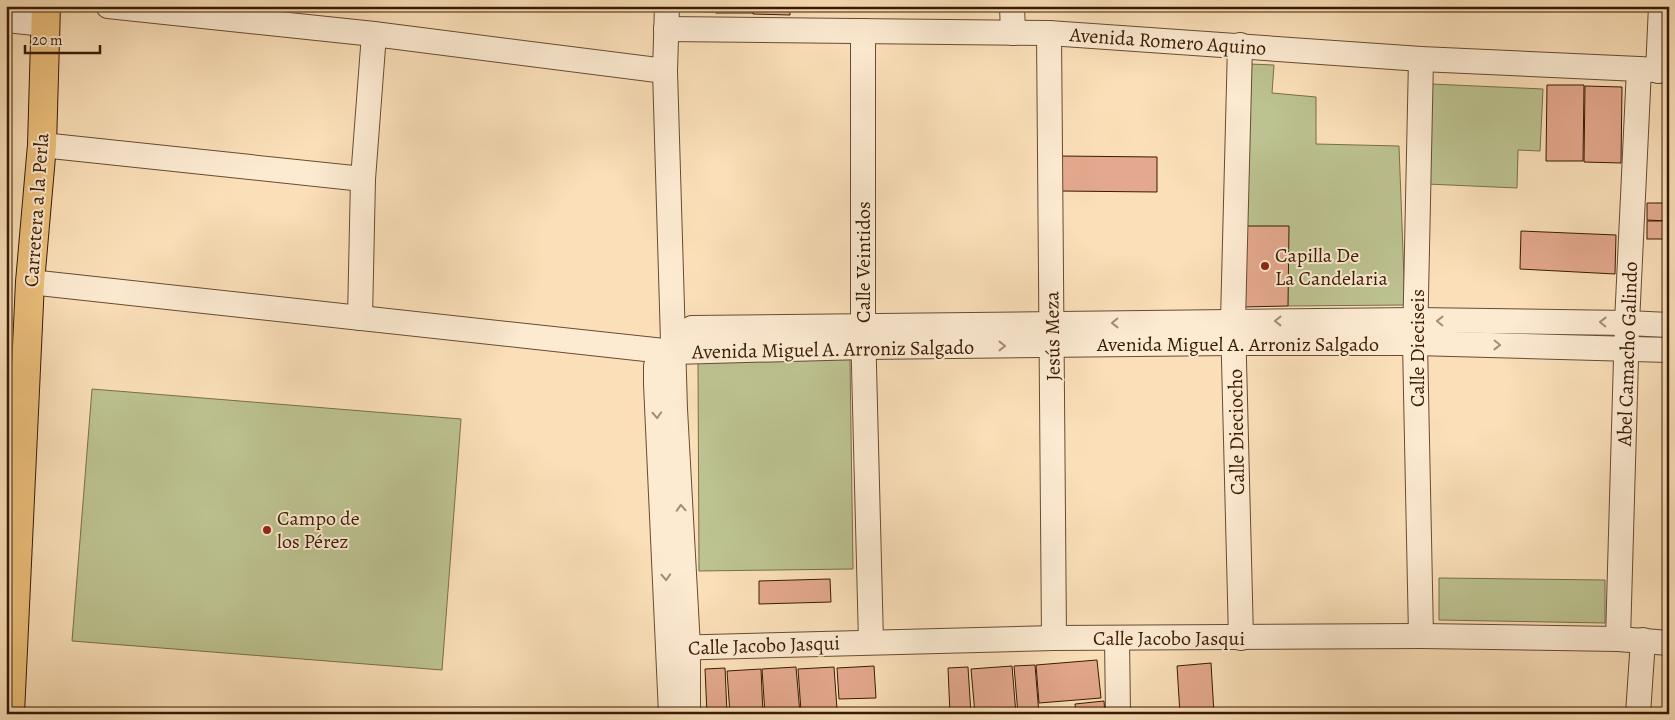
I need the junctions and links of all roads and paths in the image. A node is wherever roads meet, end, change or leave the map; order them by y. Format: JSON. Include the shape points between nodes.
{"nodes":[{"id":1,"x":108,"y":6,"type":"edge"},
{"id":2,"x":1012,"y":6,"type":"edge"},
{"id":3,"x":1661,"y":6,"type":"edge"},
{"id":4,"x":46,"y":15,"type":"edge"},
{"id":5,"x":666,"y":17,"type":"edge"},
{"id":6,"x":6,"y":20,"type":"edge"},
{"id":7,"x":863,"y":31,"type":"junction"},
{"id":8,"x":1013,"y":33,"type":"junction"},
{"id":9,"x":1049,"y":33,"type":"junction"},
{"id":10,"x":374,"y":34,"type":"junction"},
{"id":11,"x":1240,"y":46,"type":"junction"},
{"id":12,"x":1421,"y":59,"type":"junction"},
{"id":13,"x":1655,"y":70,"type":"edge"},
{"id":14,"x":665,"y":71,"type":"junction"},
{"id":15,"x":42,"y":145,"type":"junction"},
{"id":16,"x":363,"y":179,"type":"junction"},
{"id":17,"x":30,"y":282,"type":"junction"},
{"id":18,"x":360,"y":318,"type":"junction"},
{"id":19,"x":1628,"y":323,"type":"junction"},
{"id":20,"x":1669,"y":326,"type":"edge"},
{"id":21,"x":1233,"y":332,"type":"junction"},
{"id":22,"x":1416,"y":332,"type":"junction"},
{"id":23,"x":1052,"y":335,"type":"junction"},
{"id":24,"x":863,"y":337,"type":"junction"},
{"id":25,"x":1627,"y":348,"type":"junction"},
{"id":26,"x":1669,"y":350,"type":"edge"},
{"id":27,"x":674,"y":352,"type":"junction"},
{"id":28,"x":16,"y":388,"type":"edge"},
{"id":29,"x":12,"y":578,"type":"edge"},
{"id":30,"x":1421,"y":636,"type":"junction"},
{"id":31,"x":1054,"y":638,"type":"junction"},
{"id":32,"x":1117,"y":638,"type":"junction"},
{"id":33,"x":1241,"y":638,"type":"junction"},
{"id":34,"x":1618,"y":639,"type":"junction"},
{"id":35,"x":1643,"y":640,"type":"junction"},
{"id":36,"x":871,"y":642,"type":"junction"},
{"id":37,"x":1669,"y":643,"type":"edge"},
{"id":38,"x":679,"y":647,"type":"junction"},
{"id":39,"x":10,"y":714,"type":"edge"},
{"id":40,"x":671,"y":714,"type":"edge"},
{"id":41,"x":688,"y":714,"type":"edge"},
{"id":42,"x":1118,"y":714,"type":"edge"},
{"id":43,"x":1638,"y":714,"type":"edge"}],
"edges":[{"from":1,"to":10,"type":"street"},
{"from":2,"to":8,"type":"street"},
{"from":3,"to":13,"type":"street","name":"Abel Camacho Galindo"},
{"from":4,"to":6,"type":"street"},
{"from":4,"to":15,"type":"main road","name":"Carretera a la Perla"},
{"from":5,"to":7,"type":"street","name":"Avenida Romero Aquino"},
{"from":5,"to":14,"type":"street"},
{"from":7,"to":8,"type":"street","name":"Avenida Romero Aquino"},
{"from":7,"to":24,"type":"street","name":"Calle Veintidos"},
{"from":8,"to":9,"type":"street","name":"Avenida Romero Aquino"},
{"from":9,"to":11,"type":"street","name":"Avenida Romero Aquino"},
{"from":9,"to":23,"type":"street","name":"Jesús Meza"},
{"from":10,"to":14,"type":"street"},
{"from":10,"to":16,"type":"street"},
{"from":11,"to":12,"type":"street","name":"Avenida Romero Aquino"},
{"from":11,"to":21,"type":"street","name":"Calle Dieciocho"},
{"from":12,"to":13,"type":"street","name":"Avenida Romero Aquino"},
{"from":12,"to":22,"type":"street","name":"Calle Dieciseis"},
{"from":13,"to":19,"type":"street","name":"Abel Camacho Galindo"},
{"from":14,"to":27,"type":"street"},
{"from":15,"to":16,"type":"street"},
{"from":15,"to":17,"type":"main road","name":"Carretera a la Perla"},
{"from":16,"to":18,"type":"street"},
{"from":17,"to":18,"type":"street"},
{"from":17,"to":28,"type":"main road","name":"Carretera a la Perla"},
{"from":18,"to":27,"type":"street"},
{"from":19,"to":20,"type":"street","name":"Avenida Miguel A. Arroniz Salgado"},
{"from":19,"to":22,"type":"street","name":"Avenida Miguel A. Arroniz Salgado","one_way":true},
{"from":19,"to":25,"type":"street","name":"Abel Camacho Galindo"},
{"from":21,"to":22,"type":"street","name":"Avenida Miguel A. Arroniz Salgado"},
{"from":21,"to":23,"type":"street","name":"Avenida Miguel A. Arroniz Salgado"},
{"from":21,"to":33,"type":"street","name":"Calle Dieciocho"},
{"from":22,"to":25,"type":"street","name":"Avenida Miguel A. Arroniz Salgado","one_way":true},
{"from":22,"to":30,"type":"street","name":"Calle Dieciseis"},
{"from":23,"to":24,"type":"street","name":"Avenida Miguel A. Arroniz Salgado"},
{"from":23,"to":31,"type":"street","name":"Jesús Meza"},
{"from":24,"to":27,"type":"street","name":"Avenida Miguel A. Arroniz Salgado","via":[[692,328]]},
{"from":24,"to":36,"type":"street","name":"Calle Veintidos"},
{"from":25,"to":26,"type":"street","name":"Avenida Miguel A. Arroniz Salgado"},
{"from":25,"to":34,"type":"street","name":"Abel Camacho Galindo"},
{"from":27,"to":38,"type":"street","via":[[656,366],[656,384]]},
{"from":28,"to":29,"type":"main road","name":"Carretera a la Perla"},
{"from":29,"to":39,"type":"main road","name":"Carretera a la Perla"},
{"from":30,"to":33,"type":"street","name":"Calle Jacobo Jasqui"},
{"from":30,"to":34,"type":"street","name":"Calle Jacobo Jasqui"},
{"from":31,"to":32,"type":"street","name":"Calle Jacobo Jasqui"},
{"from":31,"to":36,"type":"street","name":"Calle Jacobo Jasqui"},
{"from":32,"to":33,"type":"street","name":"Calle Jacobo Jasqui"},
{"from":32,"to":42,"type":"street"},
{"from":34,"to":35,"type":"street","name":"Calle Jacobo Jasqui"},
{"from":35,"to":37,"type":"street","name":"Calle Jacobo Jasqui"},
{"from":35,"to":43,"type":"street"},
{"from":36,"to":38,"type":"street","name":"Calle Jacobo Jasqui"},
{"from":38,"to":40,"type":"street"},
{"from":38,"to":41,"type":"street"}]}
